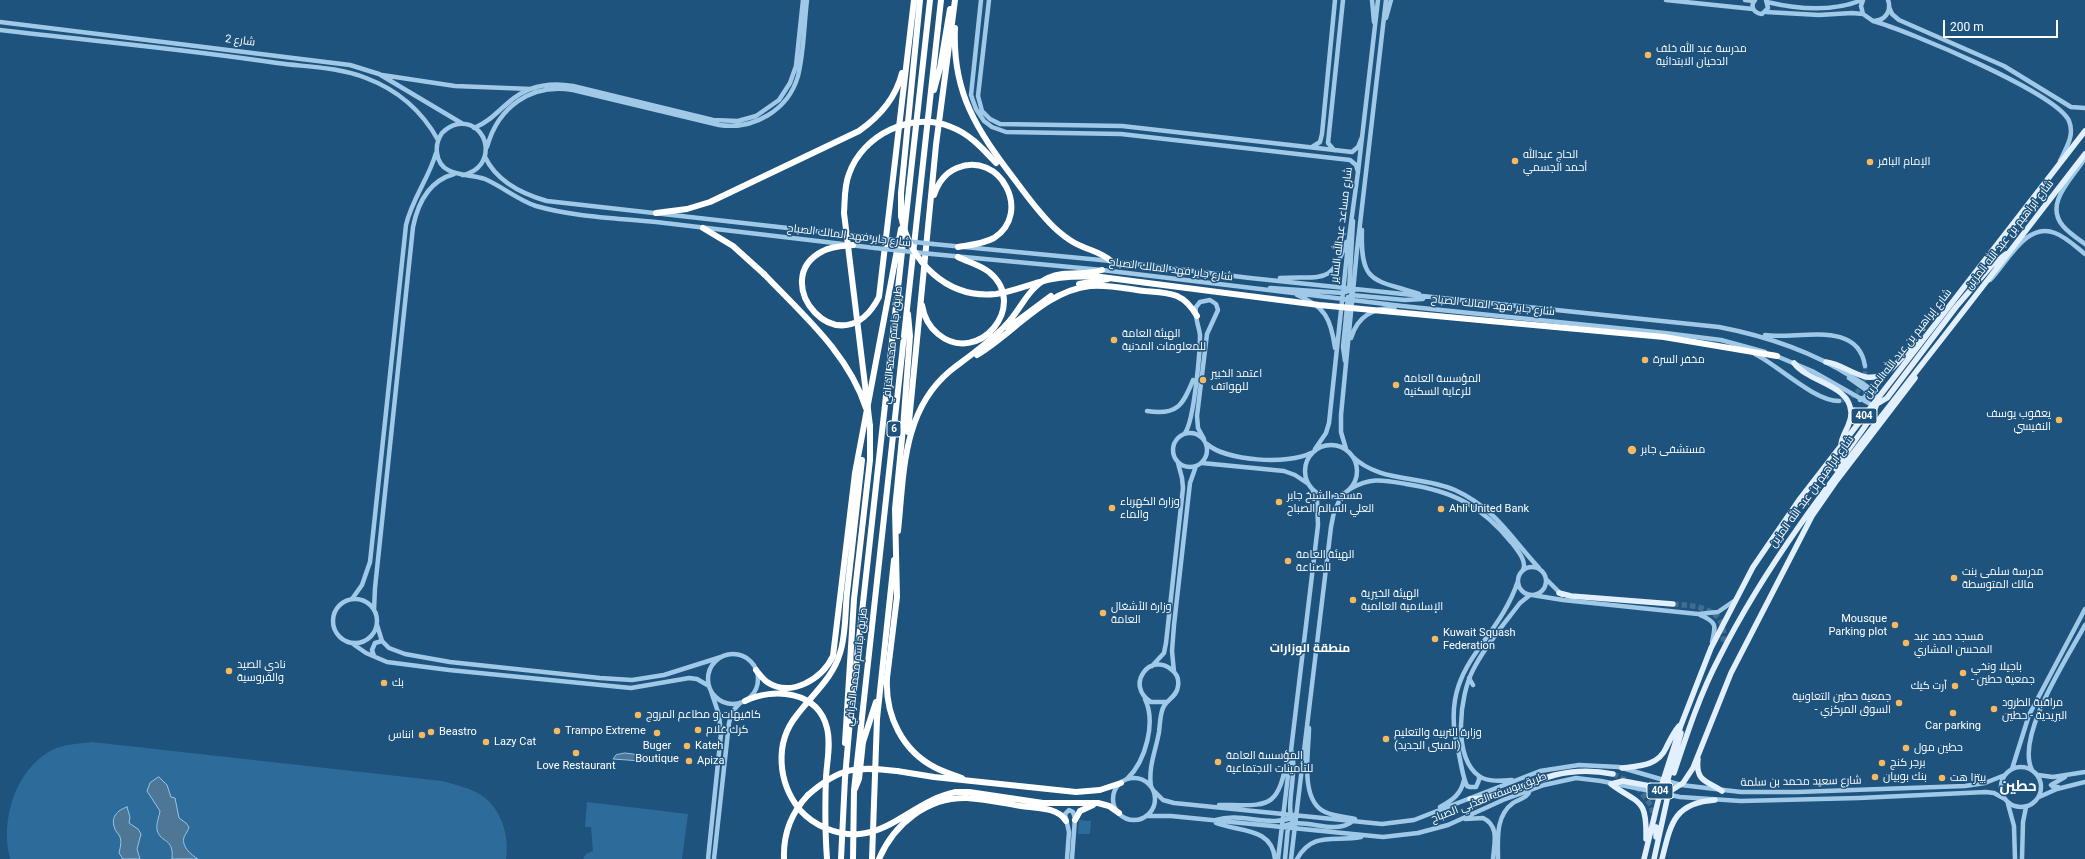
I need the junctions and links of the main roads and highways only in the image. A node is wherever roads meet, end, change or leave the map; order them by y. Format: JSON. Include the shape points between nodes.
{"nodes":[{"id":1,"x":914,"y":0,"type":"edge"},
{"id":2,"x":920,"y":0,"type":"edge"},
{"id":3,"x":930,"y":0,"type":"edge"},
{"id":4,"x":941,"y":0,"type":"edge"},
{"id":5,"x":952,"y":0,"type":"edge"},
{"id":6,"x":956,"y":0,"type":"edge"},
{"id":7,"x":908,"y":50,"type":"junction"},
{"id":8,"x":930,"y":103,"type":"junction"},
{"id":9,"x":2085,"y":131,"type":"edge"},
{"id":10,"x":2085,"y":156,"type":"edge"},
{"id":11,"x":910,"y":186,"type":"junction"},
{"id":12,"x":1025,"y":193,"type":"junction"},
{"id":13,"x":930,"y":206,"type":"junction"},
{"id":14,"x":656,"y":213,"type":"road end"},
{"id":15,"x":703,"y":228,"type":"road end"},
{"id":16,"x":853,"y":245,"type":"road end"},
{"id":17,"x":958,"y":247,"type":"road end"},
{"id":18,"x":2010,"y":252,"type":"junction"},
{"id":19,"x":958,"y":257,"type":"road end"},
{"id":20,"x":1111,"y":260,"type":"road end"},
{"id":21,"x":1102,"y":270,"type":"road end"},
{"id":22,"x":1110,"y":278,"type":"junction"},
{"id":23,"x":921,"y":292,"type":"junction"},
{"id":24,"x":906,"y":311,"type":"junction"},
{"id":25,"x":1196,"y":316,"type":"road end"},
{"id":26,"x":1925,"y":339,"type":"junction"},
{"id":27,"x":977,"y":351,"type":"junction"},
{"id":28,"x":1776,"y":356,"type":"road end"},
{"id":29,"x":1826,"y":362,"type":"road end"},
{"id":30,"x":1794,"y":363,"type":"road end"},
{"id":31,"x":960,"y":365,"type":"junction"},
{"id":32,"x":914,"y":366,"type":"junction"},
{"id":33,"x":1919,"y":368,"type":"junction"},
{"id":34,"x":906,"y":402,"type":"junction"},
{"id":35,"x":1875,"y":403,"type":"junction"},
{"id":36,"x":870,"y":426,"type":"junction"},
{"id":37,"x":863,"y":438,"type":"junction"},
{"id":38,"x":1841,"y":447,"type":"junction"},
{"id":39,"x":907,"y":448,"type":"junction"},
{"id":40,"x":1834,"y":475,"type":"junction"},
{"id":41,"x":1559,"y":593,"type":"road end"},
{"id":42,"x":1673,"y":604,"type":"tunnel mouth"},
{"id":43,"x":1723,"y":643,"type":"tunnel mouth"},
{"id":44,"x":1718,"y":659,"type":"junction"},
{"id":45,"x":756,"y":670,"type":"road end"},
{"id":46,"x":880,"y":683,"type":"junction"},
{"id":47,"x":742,"y":702,"type":"road end"},
{"id":48,"x":1681,"y":725,"type":"junction"},
{"id":49,"x":1698,"y":755,"type":"junction"},
{"id":50,"x":1622,"y":768,"type":"road end"},
{"id":51,"x":1674,"y":773,"type":"dead end"},
{"id":52,"x":1613,"y":774,"type":"tunnel mouth"},
{"id":53,"x":845,"y":778,"type":"junction"},
{"id":54,"x":969,"y":781,"type":"junction"},
{"id":55,"x":1124,"y":781,"type":"road end"},
{"id":56,"x":1665,"y":781,"type":"junction"},
{"id":57,"x":854,"y":790,"type":"junction"},
{"id":58,"x":1660,"y":791,"type":"junction"},
{"id":59,"x":1722,"y":791,"type":"road end"},
{"id":60,"x":1668,"y":795,"type":"junction"},
{"id":61,"x":1470,"y":799,"type":"road end"},
{"id":62,"x":1715,"y":800,"type":"road end"},
{"id":63,"x":1043,"y":803,"type":"junction"},
{"id":64,"x":1098,"y":803,"type":"junction"},
{"id":65,"x":1010,"y":804,"type":"junction"},
{"id":66,"x":1119,"y":813,"type":"road end"},
{"id":67,"x":1075,"y":820,"type":"road end"},
{"id":68,"x":1066,"y":821,"type":"road end"},
{"id":69,"x":1656,"y":827,"type":"tunnel mouth"},
{"id":70,"x":1646,"y":850,"type":"junction"},
{"id":71,"x":784,"y":859,"type":"edge"},
{"id":72,"x":827,"y":859,"type":"edge"},
{"id":73,"x":841,"y":859,"type":"edge"},
{"id":74,"x":853,"y":859,"type":"edge"},
{"id":75,"x":872,"y":859,"type":"edge"},
{"id":76,"x":879,"y":859,"type":"edge"},
{"id":77,"x":1644,"y":859,"type":"edge"},
{"id":78,"x":1653,"y":859,"type":"edge"},
{"id":79,"x":1662,"y":859,"type":"edge"}],
"edges":[{"from":1,"to":7,"type":"highway"},
{"from":2,"to":22,"type":"highway","bridge":true,"via":[[901,193],[901,216],[914,254],[930,272],[955,288],[985,294],[1005,292],[1041,281],[1066,277]]},
{"from":3,"to":11,"type":"highway","name":"طريق جاسم محمد الخرافي","number":"6"},
{"from":4,"to":8,"type":"highway","name":"طريق جاسم محمد الخرافي","number":"6"},
{"from":5,"to":8,"type":"highway","via":[[940,68]]},
{"from":6,"to":12,"type":"highway","via":[[954,51],[960,85],[986,141]]},
{"from":6,"to":13,"type":"highway"},
{"from":7,"to":14,"type":"highway","via":[[901,80],[891,99],[871,123],[859,131],[710,202],[687,209]]},
{"from":7,"to":16,"type":"highway","via":[[879,297],[872,310],[863,318],[851,324],[836,325],[814,314],[805,302],[802,285],[805,270],[812,259],[822,251]]},
{"from":8,"to":24,"type":"highway","name":"طريق جاسم محمد الخرافي","number":"6"},
{"from":9,"to":26,"type":"main road","name":"شارع إبراهيم بن عبد الله المزين","number":"404"},
{"from":10,"to":18,"type":"main road","name":"شارع ابراهيم بن عبد الله المزين","number":"404"},
{"from":11,"to":37,"type":"highway"},
{"from":11,"to":53,"type":"highway","name":"طريق جاسم محمد الخرافي","number":"6"},
{"from":12,"to":20,"type":"highway","via":[[1058,231],[1074,243]]},
{"from":12,"to":36,"type":"highway","bridge":true,"via":[[972,139],[962,132],[936,122],[911,123],[887,130],[855,160],[845,189],[844,213]]},
{"from":13,"to":17,"type":"highway","via":[[940,181],[949,172],[961,166],[986,167],[994,171],[1006,184],[1012,209],[1004,228],[986,241]]},
{"from":13,"to":23,"type":"highway"},
{"from":15,"to":36,"type":"highway","bridge":true,"via":[[734,246],[764,274],[844,361],[861,393]]},
{"from":18,"to":33,"type":"main road","name":"شارع ابراهيم بن عبد الله المزين","number":"404"},
{"from":18,"to":35,"type":"main road","via":[[1992,265],[1956,307],[1889,395]]},
{"from":19,"to":23,"type":"highway","via":[[990,273],[1002,291],[1004,300],[1001,315],[995,328],[988,335],[970,342],[952,342],[943,338],[925,318]]},
{"from":21,"to":27,"type":"highway","via":[[1060,274],[1043,281],[1029,294],[1008,324]]},
{"from":22,"to":27,"type":"highway","via":[[1059,292],[1024,314]]},
{"from":22,"to":28,"type":"highway","bridge":true,"via":[[1319,305],[1664,337]]},
{"from":23,"to":32,"type":"highway"},
{"from":24,"to":34,"type":"highway","via":[[910,330]]},
{"from":24,"to":57,"type":"highway","name":"طريق جاسم محمد الخرافي","number":"6"},
{"from":25,"to":31,"type":"highway","via":[[1187,302],[1174,294],[1104,286],[1082,287],[1053,299]]},
{"from":26,"to":29,"type":"main road","via":[[1913,346],[1889,372],[1880,376],[1865,376]]},
{"from":26,"to":35,"type":"main road","name":"شارع إبراهيم بن عبد الله المزين","number":"404"},
{"from":27,"to":31,"type":"highway"},
{"from":30,"to":38,"type":"main road","via":[[1847,400],[1851,418]]},
{"from":31,"to":39,"type":"highway","via":[[949,372],[924,402],[911,430]]},
{"from":32,"to":34,"type":"highway"},
{"from":32,"to":39,"type":"highway"},
{"from":33,"to":40,"type":"main road","name":"شارع ابراهيم بن عبد الله المزين","number":"404"},
{"from":33,"to":49,"type":"main road","via":[[1910,386],[1812,516],[1731,673]]},
{"from":34,"to":54,"type":"highway","bridge":true,"via":[[895,509],[897,597],[887,678],[889,711],[903,740],[926,763]]},
{"from":35,"to":38,"type":"main road","name":"شارع إبراهيم بن عبد الله المزين","number":"404"},
{"from":35,"to":40,"type":"main road","via":[[1872,416],[1845,453]]},
{"from":36,"to":53,"type":"highway","via":[[870,460],[854,598],[845,732]]},
{"from":37,"to":45,"type":"highway","via":[[856,473],[835,649],[830,663],[816,678],[790,687],[768,683]]},
{"from":37,"to":63,"type":"highway","bridge":true,"via":[[840,653],[832,671],[795,716],[784,738],[782,766],[790,795],[801,811],[817,824],[841,833],[860,834],[878,830],[932,798],[956,792]]},
{"from":38,"to":48,"type":"main road","name":"شارع إبراهيم بن عبد الله المزين","number":"404","via":[[1776,531],[1734,601],[1711,648]]},
{"from":39,"to":46,"type":"highway"},
{"from":40,"to":44,"type":"main road","name":"شارع ابراهيم بن عبد الله المزين","number":"404","via":[[1761,583]]},
{"from":41,"to":42,"type":"main road"},
{"from":43,"to":44,"type":"main road"},
{"from":44,"to":51,"type":"main road","name":"شارع ابراهيم بن عبد الله المزين","number":"404","via":[[1700,700]]},
{"from":46,"to":57,"type":"highway","via":[[863,742],[860,779]]},
{"from":46,"to":75,"type":"highway"},
{"from":47,"to":72,"type":"highway","via":[[769,693],[794,695],[812,704],[824,719],[829,737],[826,795]]},
{"from":48,"to":50,"type":"main road","via":[[1674,732],[1664,753],[1657,759],[1644,766]]},
{"from":48,"to":56,"type":"main road","number":"404"},
{"from":49,"to":59,"type":"main road","via":[[1697,766],[1701,778]]},
{"from":49,"to":60,"type":"main road","via":[[1687,777]]},
{"from":52,"to":61,"type":"main road","via":[[1592,771],[1567,772],[1490,797]]},
{"from":53,"to":73,"type":"highway","name":"طريق جاسم محمد الخرافي","number":"6"},
{"from":54,"to":55,"type":"highway","via":[[1085,792],[1100,790]]},
{"from":54,"to":71,"type":"highway","bridge":true,"via":[[860,767],[849,769],[819,785],[799,804],[790,820]]},
{"from":56,"to":58,"type":"main road","number":"404"},
{"from":56,"to":60,"type":"main road"},
{"from":57,"to":74,"type":"highway","name":"طريق جاسم محمد الخرافي","number":"6"},
{"from":58,"to":60,"type":"main road"},
{"from":58,"to":70,"type":"main road","number":"404"},
{"from":58,"to":70,"type":"main road","via":[[1623,781],[1611,784],[1634,797],[1643,809],[1646,821]]},
{"from":60,"to":78,"type":"main road","number":"404"},
{"from":62,"to":79,"type":"main road","via":[[1693,804],[1678,814],[1670,828]]},
{"from":63,"to":64,"type":"highway"},
{"from":63,"to":65,"type":"highway"},
{"from":64,"to":66,"type":"highway","via":[[1109,806]]},
{"from":64,"to":67,"type":"highway","via":[[1080,811]]},
{"from":65,"to":68,"type":"highway","via":[[1055,811]]},
{"from":65,"to":76,"type":"highway","via":[[967,798],[931,805],[913,815],[897,829],[888,840]]},
{"from":69,"to":78,"type":"main road"},
{"from":70,"to":77,"type":"main road","number":"404"}]}
